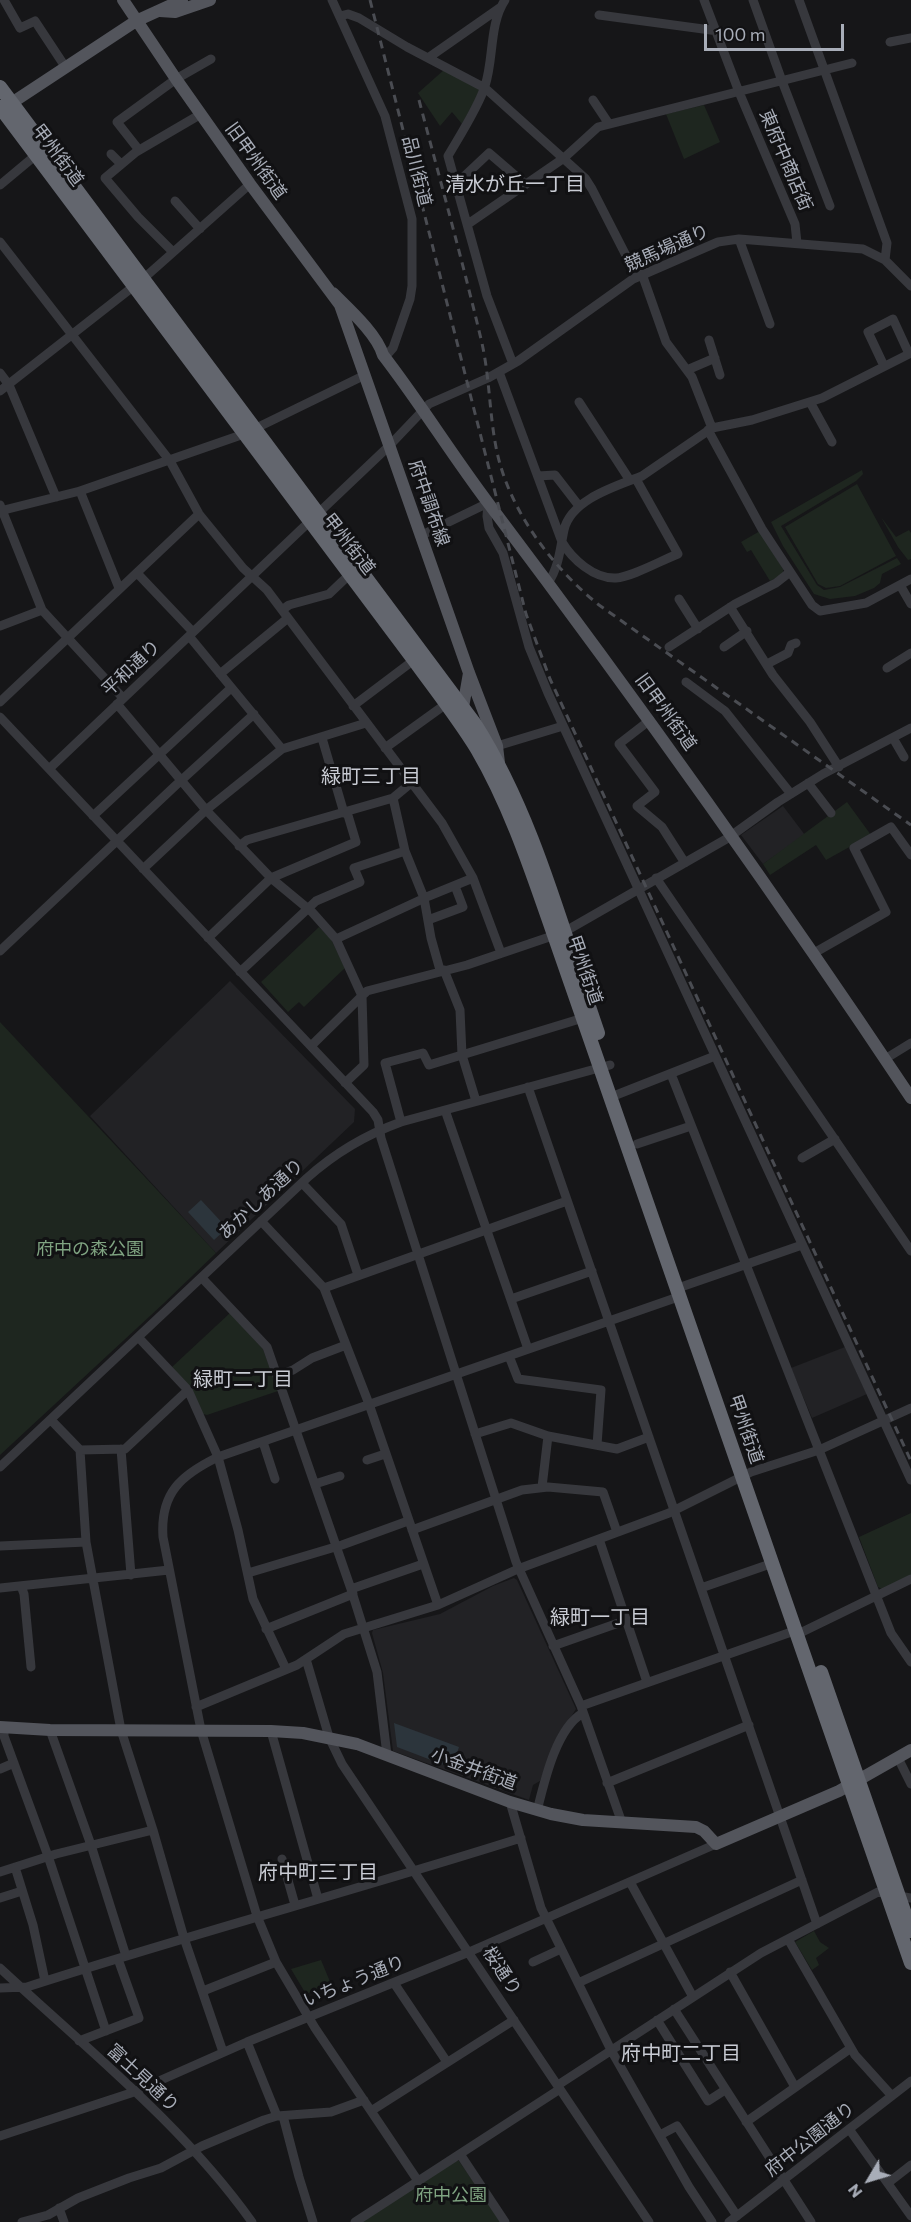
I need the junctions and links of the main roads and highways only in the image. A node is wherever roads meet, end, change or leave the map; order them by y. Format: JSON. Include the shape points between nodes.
{"nodes":[{"id":1,"x":123,"y":0,"type":"edge"},
{"id":2,"x":166,"y":0,"type":"edge"},
{"id":3,"x":182,"y":0,"type":"edge"},
{"id":4,"x":210,"y":0,"type":"edge"},
{"id":5,"x":155,"y":11,"type":"junction"},
{"id":6,"x":136,"y":21,"type":"junction"},
{"id":7,"x":0,"y":87,"type":"edge"},
{"id":8,"x":3,"y":107,"type":"edge"},
{"id":9,"x":138,"y":282,"type":"junction"},
{"id":10,"x":333,"y":293,"type":"junction"},
{"id":11,"x":356,"y":344,"type":"junction"},
{"id":12,"x":384,"y":356,"type":"junction"},
{"id":13,"x":313,"y":518,"type":"junction"},
{"id":14,"x":469,"y":673,"type":"junction"},
{"id":15,"x":467,"y":688,"type":"junction"},
{"id":16,"x":449,"y":699,"type":"junction"},
{"id":17,"x":462,"y":706,"type":"junction"},
{"id":18,"x":465,"y":731,"type":"junction"},
{"id":19,"x":500,"y":767,"type":"junction"},
{"id":20,"x":559,"y":933,"type":"junction"},
{"id":21,"x":605,"y":1066,"type":"junction"},
{"id":22,"x":615,"y":1096,"type":"junction"},
{"id":23,"x":911,"y":1098,"type":"edge"},
{"id":24,"x":681,"y":1290,"type":"junction"},
{"id":25,"x":747,"y":1474,"type":"junction"},
{"id":26,"x":800,"y":1632,"type":"junction"},
{"id":27,"x":2,"y":1727,"type":"edge"},
{"id":28,"x":911,"y":1750,"type":"edge"},
{"id":29,"x":854,"y":1783,"type":"junction"},
{"id":30,"x":899,"y":1896,"type":"edge"},
{"id":31,"x":911,"y":1931,"type":"edge"},
{"id":32,"x":911,"y":1963,"type":"edge"}],
"edges":[{"from":1,"to":6,"type":"main road","name":"旧甲州街道"},
{"from":2,"to":5,"type":"main road"},
{"from":3,"to":5,"type":"main road"},
{"from":4,"to":5,"type":"main road","via":[[176,12]]},
{"from":5,"to":6,"type":"main road"},
{"from":6,"to":8,"type":"main road"},
{"from":6,"to":10,"type":"main road","name":"旧甲州街道","via":[[250,184]]},
{"from":7,"to":8,"type":"highway","name":"甲州街道"},
{"from":8,"to":9,"type":"highway","name":"甲州街道"},
{"from":8,"to":9,"type":"highway","name":"甲州街道","via":[[36,155]]},
{"from":9,"to":13,"type":"highway","name":"甲州街道"},
{"from":10,"to":11,"type":"main road","name":"旧甲州街道"},
{"from":10,"to":12,"type":"main road","name":"旧甲州街道","via":[[359,320]]},
{"from":11,"to":12,"type":"main road"},
{"from":11,"to":14,"type":"main road","name":"府中調布線"},
{"from":12,"to":23,"type":"main road","name":"旧甲州街道","via":[[732,834]]},
{"from":13,"to":16,"type":"highway","name":"甲州街道"},
{"from":13,"to":16,"type":"highway","name":"甲州街道","via":[[414,660]]},
{"from":14,"to":15,"type":"main road"},
{"from":14,"to":19,"type":"main road","name":"府中調布線","via":[[497,746]]},
{"from":15,"to":16,"type":"main road"},
{"from":15,"to":17,"type":"main road"},
{"from":16,"to":17,"type":"highway","name":"甲州街道"},
{"from":16,"to":18,"type":"highway","name":"甲州街道"},
{"from":17,"to":18,"type":"main road"},
{"from":17,"to":19,"type":"highway","name":"甲州街道"},
{"from":18,"to":20,"type":"highway","name":"甲州街道","via":[[510,817]]},
{"from":19,"to":20,"type":"highway","name":"甲州街道","via":[[531,837]]},
{"from":20,"to":21,"type":"highway","name":"甲州街道"},
{"from":20,"to":21,"type":"highway","name":"甲州街道","via":[[583,1018]]},
{"from":21,"to":22,"type":"highway","name":"甲州街道"},
{"from":22,"to":24,"type":"highway","name":"甲州街道"},
{"from":22,"to":24,"type":"highway","name":"甲州街道","via":[[637,1144]]},
{"from":24,"to":25,"type":"highway","name":"甲州街道"},
{"from":25,"to":26,"type":"highway","name":"甲州街道"},
{"from":25,"to":26,"type":"highway","name":"甲州街道","via":[[773,1563]]},
{"from":26,"to":29,"type":"highway","name":"甲州街道"},
{"from":27,"to":29,"type":"main road","name":"小金井街道","via":[[271,1731],[329,1737],[537,1811],[583,1820],[696,1827],[716,1844]]},
{"from":28,"to":29,"type":"main road"},
{"from":29,"to":30,"type":"highway","name":"甲州街道"},
{"from":30,"to":31,"type":"highway","name":"甲州街道"},
{"from":30,"to":32,"type":"highway","name":"甲州街道"}]}
